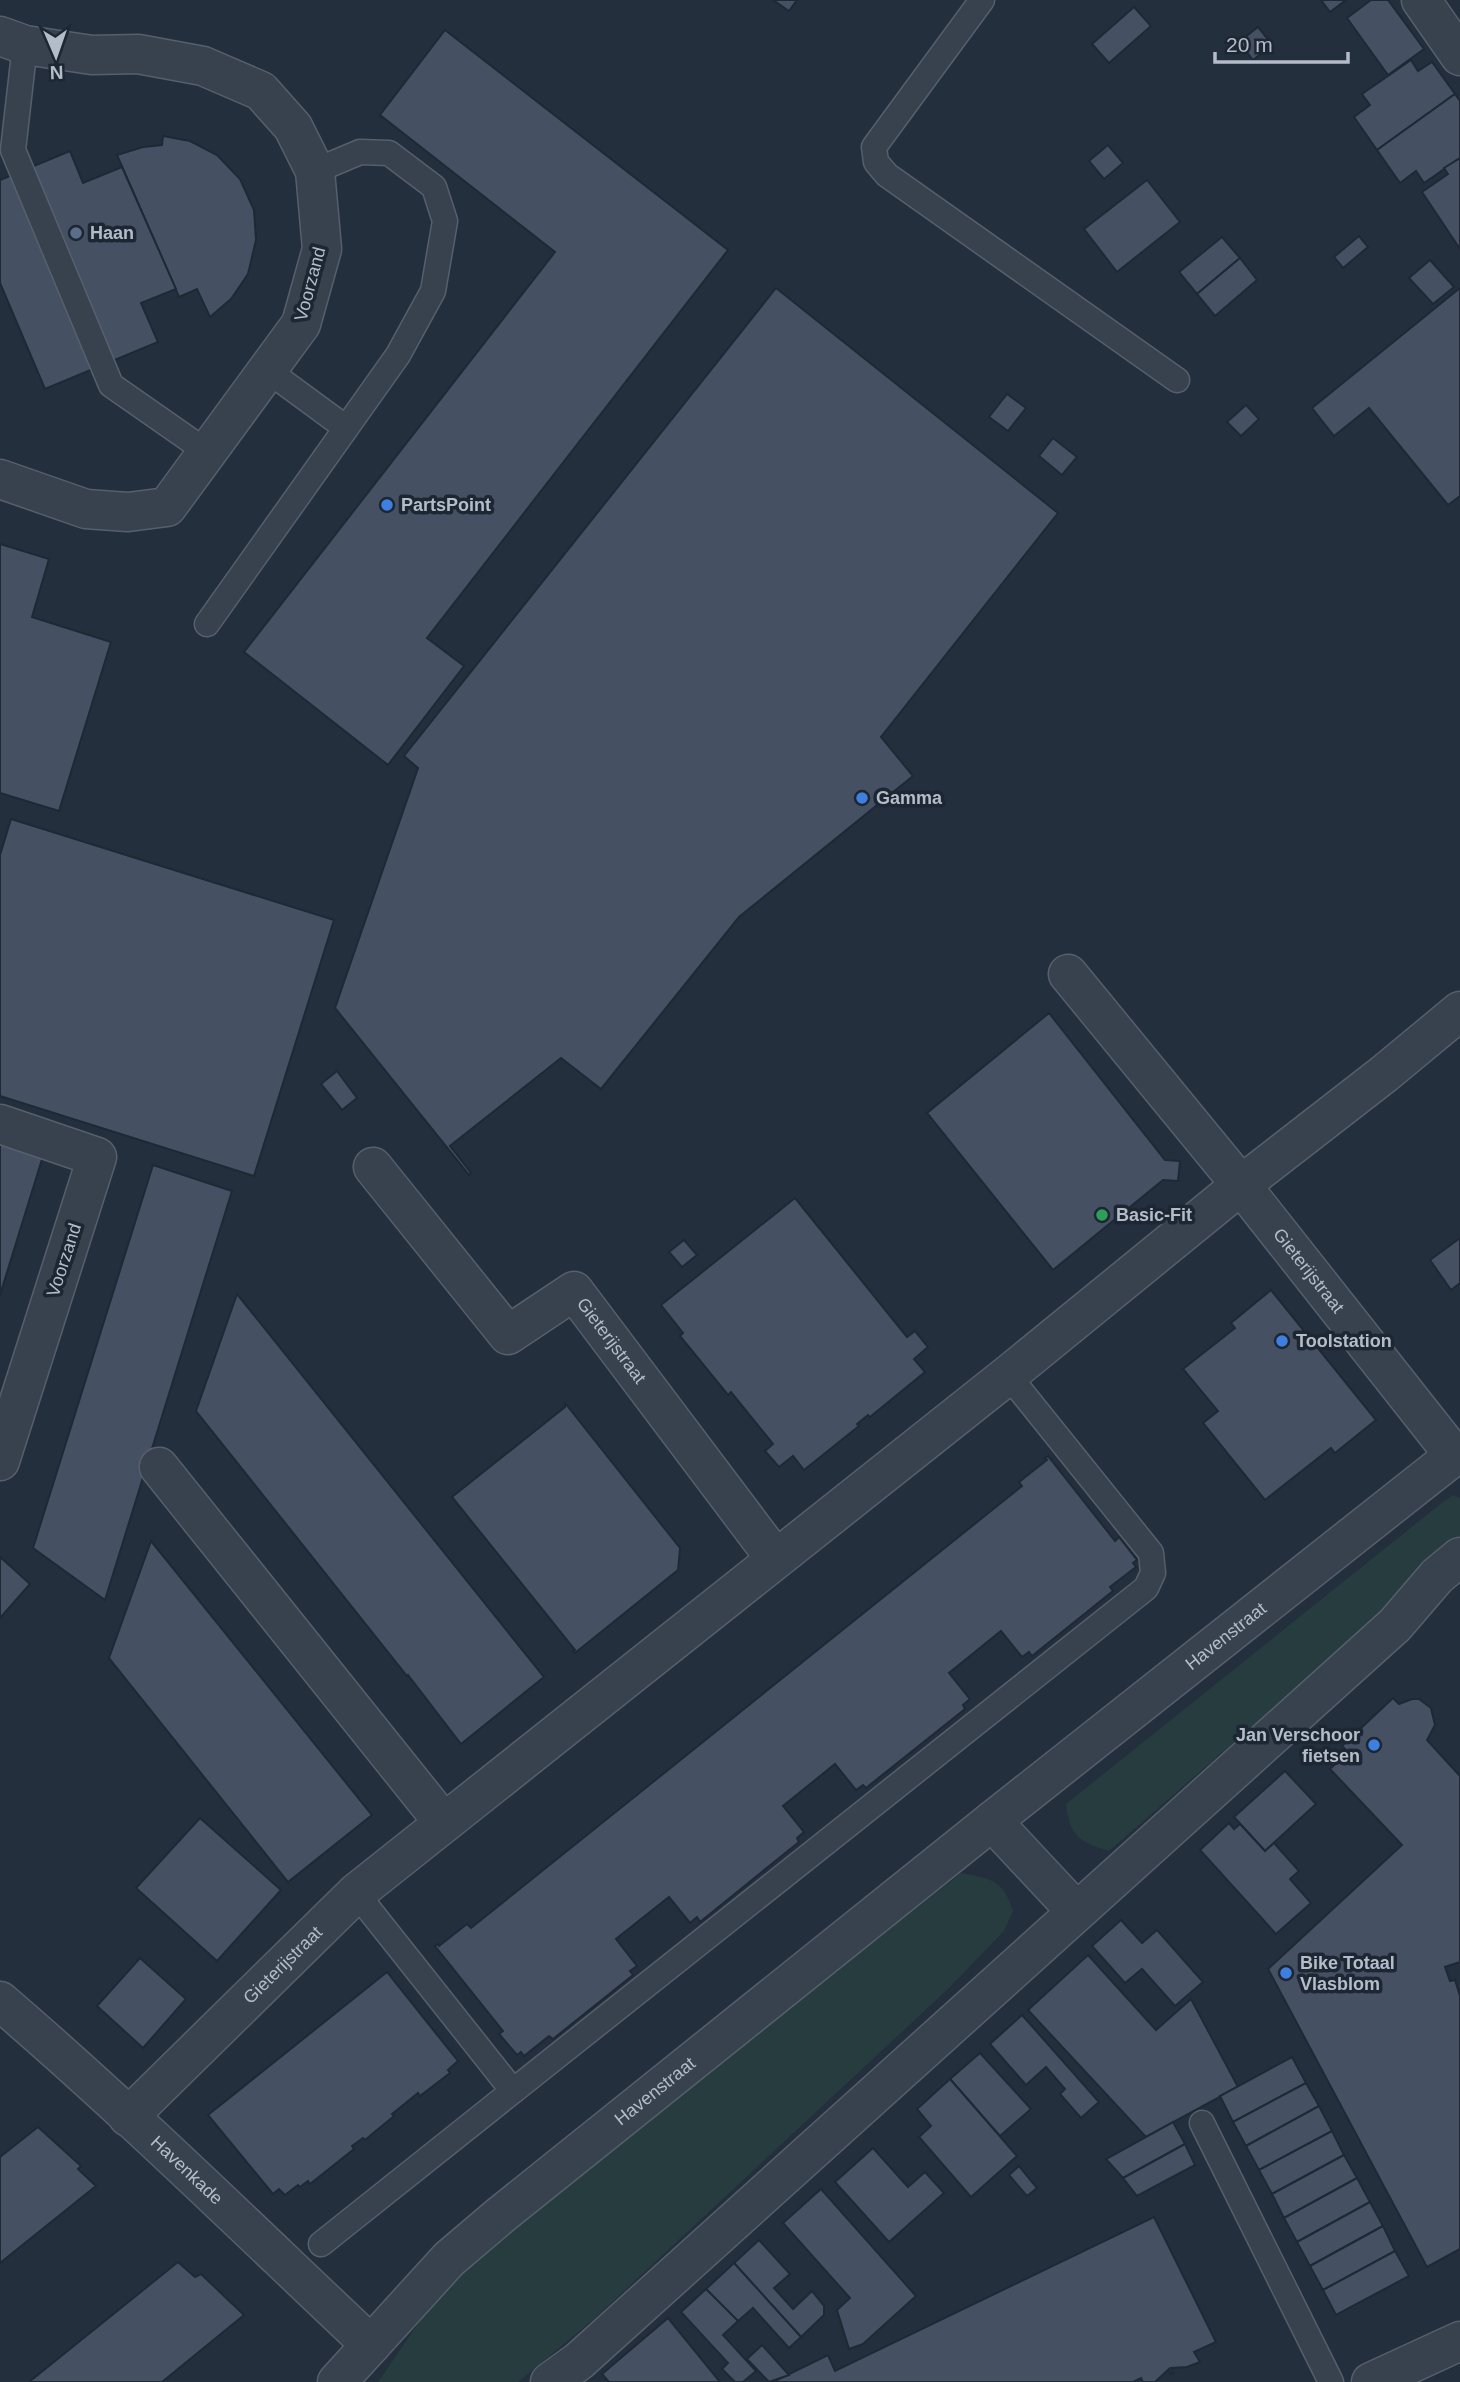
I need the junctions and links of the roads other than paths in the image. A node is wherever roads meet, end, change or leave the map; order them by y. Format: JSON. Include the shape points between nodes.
{"nodes":[{"id":1,"x":982,"y":0,"type":"edge"},
{"id":2,"x":1421,"y":0,"type":"edge"},
{"id":3,"x":13,"y":41,"type":"edge"},
{"id":4,"x":1460,"y":56,"type":"edge"},
{"id":5,"x":315,"y":171,"type":"junction"},
{"id":6,"x":267,"y":370,"type":"junction"},
{"id":7,"x":1177,"y":380,"type":"dead end"},
{"id":8,"x":346,"y":428,"type":"junction"},
{"id":9,"x":207,"y":452,"type":"junction"},
{"id":10,"x":0,"y":479,"type":"edge"},
{"id":11,"x":207,"y":624,"type":"dead end"},
{"id":12,"x":1069,"y":974,"type":"dead end"},
{"id":13,"x":1460,"y":1011,"type":"edge"},
{"id":14,"x":0,"y":1124,"type":"edge"},
{"id":15,"x":373,"y":1167,"type":"dead end"},
{"id":16,"x":1241,"y":1185,"type":"junction"},
{"id":17,"x":1008,"y":1375,"type":"junction"},
{"id":18,"x":1457,"y":1453,"type":"edge"},
{"id":19,"x":0,"y":1461,"type":"edge"},
{"id":20,"x":159,"y":1467,"type":"dead end"},
{"id":21,"x":1460,"y":1557,"type":"edge"},
{"id":22,"x":775,"y":1558,"type":"junction"},
{"id":23,"x":992,"y":1821,"type":"junction"},
{"id":24,"x":444,"y":1823,"type":"junction"},
{"id":25,"x":356,"y":1894,"type":"junction"},
{"id":26,"x":1076,"y":1912,"type":"junction"},
{"id":27,"x":0,"y":2001,"type":"edge"},
{"id":28,"x":513,"y":2091,"type":"junction"},
{"id":29,"x":128,"y":2117,"type":"junction"},
{"id":30,"x":1202,"y":2123,"type":"dead end"},
{"id":31,"x":321,"y":2244,"type":"dead end"},
{"id":32,"x":1460,"y":2341,"type":"edge"},
{"id":33,"x":370,"y":2345,"type":"junction"},
{"id":34,"x":337,"y":2382,"type":"edge"},
{"id":35,"x":550,"y":2382,"type":"edge"},
{"id":36,"x":1331,"y":2382,"type":"edge"},
{"id":37,"x":1371,"y":2382,"type":"edge"}],
"edges":[{"from":1,"to":7,"type":"lane","via":[[874,147],[876,162],[887,175]]},
{"from":2,"to":4,"type":"street"},
{"from":3,"to":5,"type":"street","name":"Voorzand","via":[[92,55],[151,56],[203,66],[250,86],[261,91],[293,127]]},
{"from":3,"to":9,"type":"lane","via":[[13,150],[111,385]]},
{"from":5,"to":6,"type":"street","name":"Voorzand","via":[[322,249],[301,324]]},
{"from":5,"to":8,"type":"lane","via":[[360,152],[389,153],[434,187],[445,221],[433,291],[398,355]]},
{"from":6,"to":8,"type":"lane"},
{"from":6,"to":9,"type":"street","name":"Voorzand"},
{"from":8,"to":11,"type":"lane"},
{"from":9,"to":10,"type":"street","name":"Voorzand","via":[[167,507],[128,512],[86,509]]},
{"from":12,"to":16,"type":"street","name":"Gieterijstraat"},
{"from":13,"to":16,"type":"street","name":"Gieterijstraat"},
{"from":14,"to":19,"type":"street","name":"Voorzand","via":[[97,1157]]},
{"from":15,"to":22,"type":"street","name":"Gieterijstraat","via":[[508,1335],[575,1291]]},
{"from":16,"to":17,"type":"street","name":"Gieterijstraat"},
{"from":16,"to":18,"type":"street","name":"Gieterijstraat"},
{"from":17,"to":22,"type":"street","name":"Gieterijstraat"},
{"from":17,"to":28,"type":"lane","via":[[1152,1553],[1153,1573],[1146,1588]]},
{"from":18,"to":23,"type":"street","name":"Havenstraat"},
{"from":20,"to":24,"type":"street"},
{"from":21,"to":26,"type":"street","via":[[1395,1625]]},
{"from":22,"to":24,"type":"street","name":"Gieterijstraat"},
{"from":23,"to":26,"type":"street"},
{"from":23,"to":33,"type":"street","name":"Havenstraat","via":[[502,2214],[449,2259]]},
{"from":24,"to":25,"type":"street","name":"Gieterijstraat"},
{"from":25,"to":28,"type":"lane"},
{"from":25,"to":29,"type":"street","name":"Gieterijstraat"},
{"from":26,"to":35,"type":"street","via":[[579,2361]]},
{"from":27,"to":29,"type":"street","name":"Havenkade"},
{"from":28,"to":31,"type":"lane"},
{"from":29,"to":33,"type":"street","name":"Havenkade"},
{"from":30,"to":36,"type":"lane"},
{"from":32,"to":37,"type":"street"},
{"from":33,"to":34,"type":"street","name":"Havenstraat"}]}
